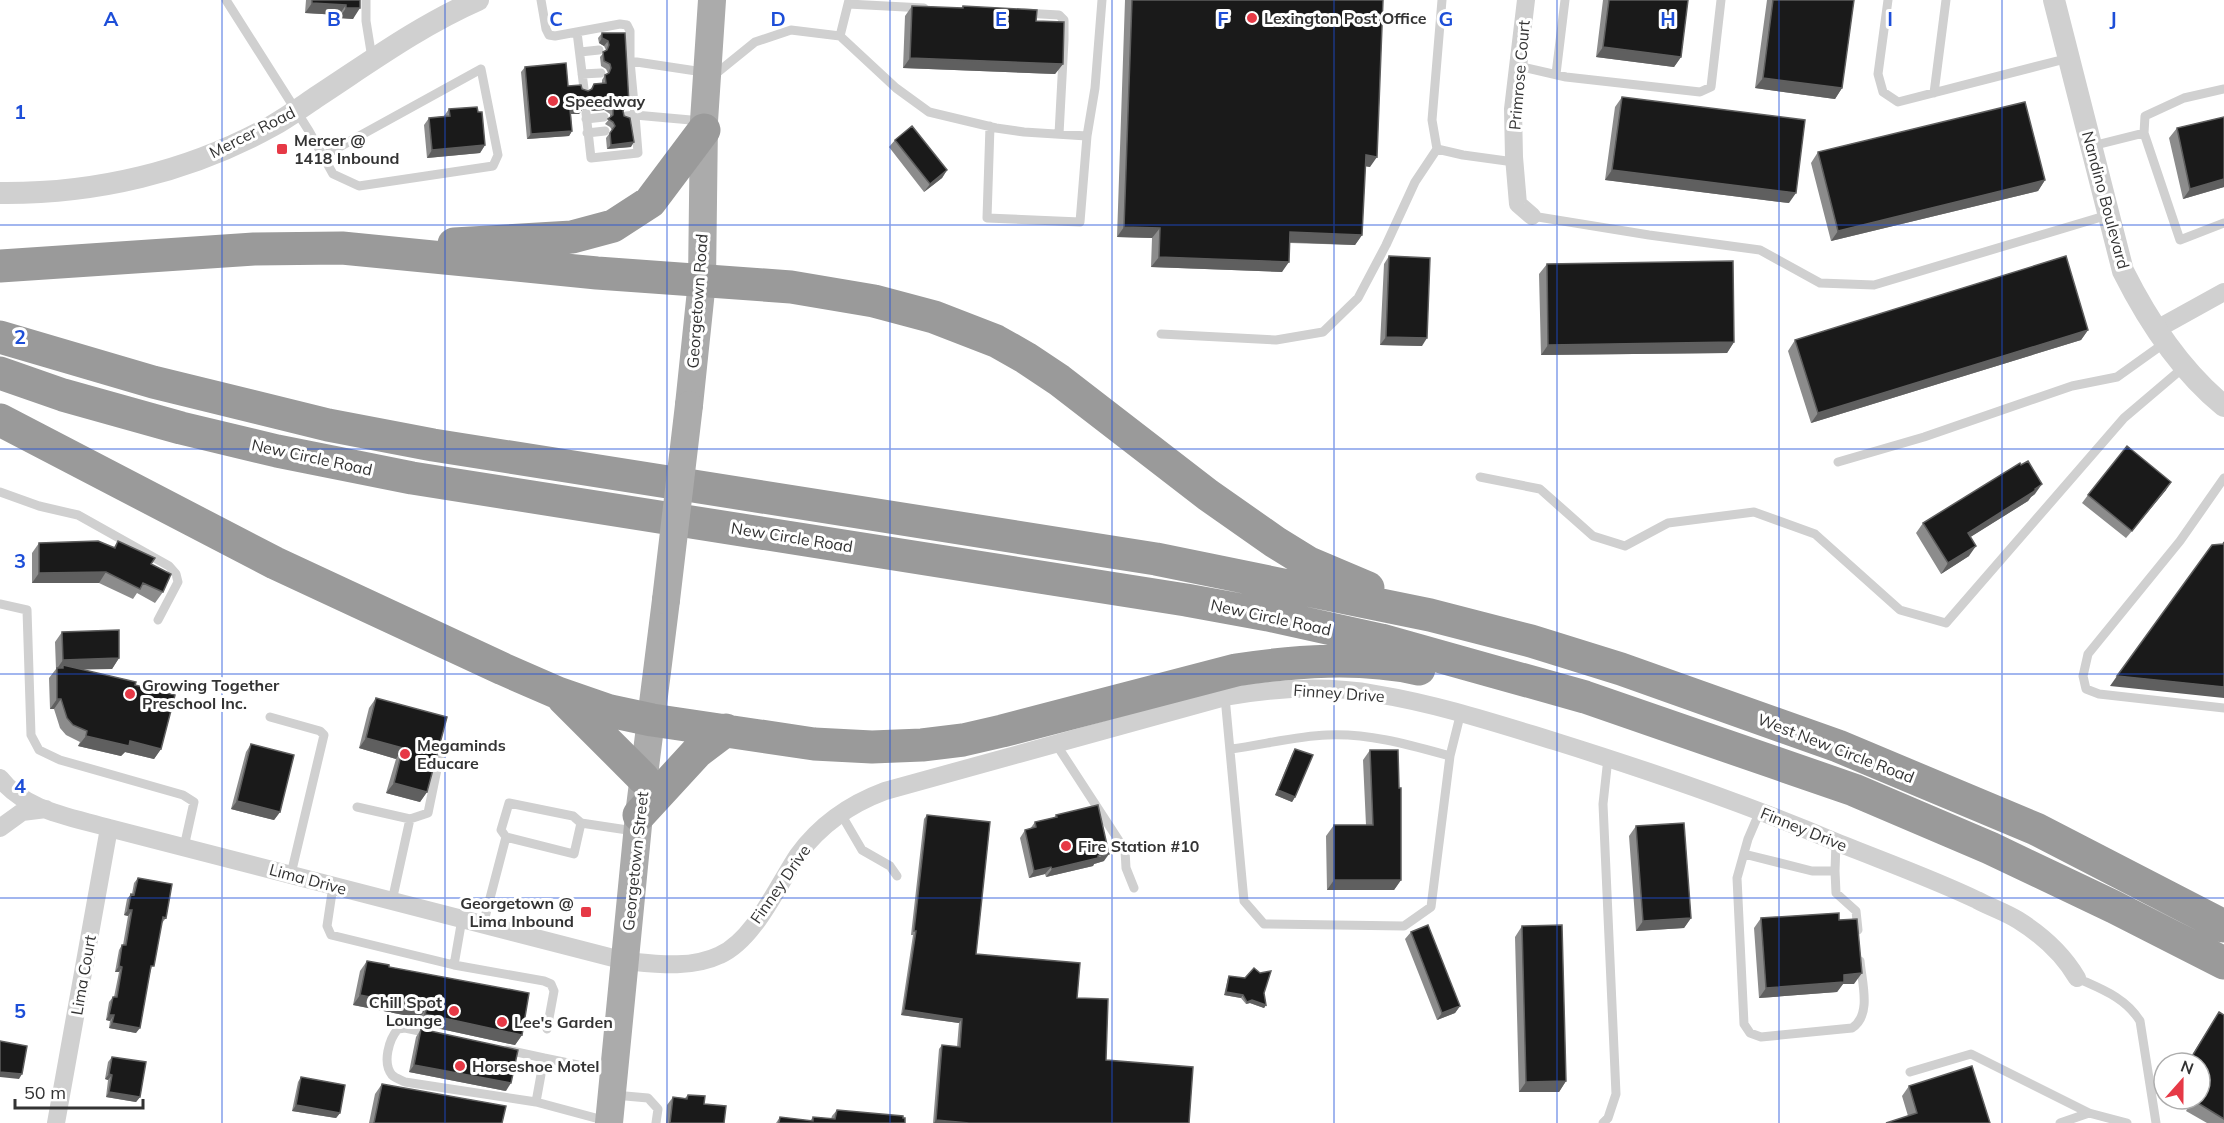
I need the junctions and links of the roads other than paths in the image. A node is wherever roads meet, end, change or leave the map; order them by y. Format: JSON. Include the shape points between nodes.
{"nodes":[{"id":1,"x":226,"y":0,"type":"edge"},
{"id":2,"x":366,"y":0,"type":"edge"},
{"id":3,"x":478,"y":0,"type":"edge"},
{"id":4,"x":541,"y":0,"type":"edge"},
{"id":5,"x":712,"y":0,"type":"edge"},
{"id":6,"x":1102,"y":0,"type":"edge"},
{"id":7,"x":1442,"y":0,"type":"edge"},
{"id":8,"x":1526,"y":0,"type":"edge"},
{"id":9,"x":1565,"y":0,"type":"edge"},
{"id":10,"x":1721,"y":0,"type":"edge"},
{"id":11,"x":1888,"y":0,"type":"edge"},
{"id":12,"x":1946,"y":0,"type":"edge"},
{"id":13,"x":2054,"y":0,"type":"edge"},
{"id":14,"x":849,"y":2,"type":"edge"},
{"id":15,"x":930,"y":9,"type":"edge"},
{"id":16,"x":1012,"y":13,"type":"edge"},
{"id":17,"x":577,"y":32,"type":"junction"},
{"id":18,"x":840,"y":36,"type":"junction"},
{"id":19,"x":599,"y":50,"type":"dead end"},
{"id":20,"x":580,"y":52,"type":"junction"},
{"id":21,"x":2069,"y":58,"type":"junction"},
{"id":22,"x":372,"y":60,"type":"junction"},
{"id":23,"x":630,"y":61,"type":"junction"},
{"id":24,"x":1518,"y":66,"type":"junction"},
{"id":25,"x":601,"y":73,"type":"dead end"},
{"id":26,"x":582,"y":74,"type":"junction"},
{"id":27,"x":1556,"y":74,"type":"junction"},
{"id":28,"x":707,"y":77,"type":"junction"},
{"id":29,"x":584,"y":89,"type":"edge"},
{"id":30,"x":2224,"y":89,"type":"edge"},
{"id":31,"x":1934,"y":93,"type":"junction"},
{"id":32,"x":296,"y":110,"type":"junction"},
{"id":33,"x":631,"y":115,"type":"junction"},
{"id":34,"x":604,"y":117,"type":"dead end"},
{"id":35,"x":704,"y":126,"type":"junction"},
{"id":36,"x":990,"y":126,"type":"junction"},
{"id":37,"x":605,"y":131,"type":"dead end"},
{"id":38,"x":587,"y":132,"type":"junction"},
{"id":39,"x":2144,"y":133,"type":"junction"},
{"id":40,"x":1059,"y":134,"type":"junction"},
{"id":41,"x":1087,"y":136,"type":"junction"},
{"id":42,"x":2092,"y":146,"type":"junction"},
{"id":43,"x":1437,"y":149,"type":"junction"},
{"id":44,"x":323,"y":156,"type":"junction"},
{"id":45,"x":1514,"y":162,"type":"junction"},
{"id":46,"x":0,"y":193,"type":"edge"},
{"id":47,"x":2109,"y":214,"type":"junction"},
{"id":48,"x":1532,"y":216,"type":"joint"},
{"id":49,"x":2224,"y":223,"type":"edge"},
{"id":50,"x":342,"y":248,"type":"junction"},
{"id":51,"x":0,"y":266,"type":"edge"},
{"id":52,"x":702,"y":281,"type":"junction"},
{"id":53,"x":2224,"y":292,"type":"edge"},
{"id":54,"x":1161,"y":334,"type":"dead end"},
{"id":55,"x":2161,"y":336,"type":"junction"},
{"id":56,"x":0,"y":337,"type":"edge"},
{"id":57,"x":2184,"y":367,"type":"junction"},
{"id":58,"x":0,"y":373,"type":"edge"},
{"id":59,"x":2224,"y":406,"type":"edge"},
{"id":60,"x":0,"y":420,"type":"edge"},
{"id":61,"x":1838,"y":462,"type":"dead end"},
{"id":62,"x":1480,"y":477,"type":"dead end"},
{"id":63,"x":2224,"y":478,"type":"edge"},
{"id":64,"x":0,"y":492,"type":"edge"},
{"id":65,"x":666,"y":600,"type":"joint"},
{"id":66,"x":0,"y":604,"type":"edge"},
{"id":67,"x":1430,"y":615,"type":"junction"},
{"id":68,"x":158,"y":620,"type":"dead end"},
{"id":69,"x":558,"y":693,"type":"junction"},
{"id":70,"x":1225,"y":697,"type":"junction"},
{"id":71,"x":1585,"y":697,"type":"junction"},
{"id":72,"x":2224,"y":708,"type":"edge"},
{"id":73,"x":1461,"y":712,"type":"junction"},
{"id":74,"x":270,"y":717,"type":"dead end"},
{"id":75,"x":652,"y":720,"type":"junction"},
{"id":76,"x":726,"y":730,"type":"junction"},
{"id":77,"x":1056,"y":744,"type":"junction"},
{"id":78,"x":441,"y":745,"type":"edge"},
{"id":79,"x":1231,"y":749,"type":"junction"},
{"id":80,"x":1450,"y":756,"type":"junction"},
{"id":81,"x":1608,"y":758,"type":"junction"},
{"id":82,"x":0,"y":778,"type":"edge"},
{"id":83,"x":643,"y":778,"type":"junction"},
{"id":84,"x":357,"y":807,"type":"dead end"},
{"id":85,"x":46,"y":809,"type":"junction"},
{"id":86,"x":1760,"y":811,"type":"junction"},
{"id":87,"x":841,"y":814,"type":"junction"},
{"id":88,"x":410,"y":819,"type":"junction"},
{"id":89,"x":581,"y":823,"type":"junction"},
{"id":90,"x":638,"y":823,"type":"junction"},
{"id":91,"x":0,"y":828,"type":"edge"},
{"id":92,"x":110,"y":828,"type":"junction"},
{"id":93,"x":2036,"y":829,"type":"junction"},
{"id":94,"x":506,"y":837,"type":"junction"},
{"id":95,"x":1836,"y":842,"type":"junction"},
{"id":96,"x":184,"y":847,"type":"junction"},
{"id":97,"x":1744,"y":854,"type":"junction"},
{"id":98,"x":1835,"y":871,"type":"junction"},
{"id":99,"x":291,"y":874,"type":"junction"},
{"id":100,"x":897,"y":876,"type":"dead end"},
{"id":101,"x":333,"y":886,"type":"junction"},
{"id":102,"x":1134,"y":888,"type":"dead end"},
{"id":103,"x":2224,"y":899,"type":"edge"},
{"id":104,"x":392,"y":901,"type":"junction"},
{"id":105,"x":462,"y":919,"type":"junction"},
{"id":106,"x":483,"y":924,"type":"junction"},
{"id":107,"x":2224,"y":926,"type":"edge"},
{"id":108,"x":1859,"y":939,"type":"edge"},
{"id":109,"x":1859,"y":949,"type":"edge"},
{"id":110,"x":625,"y":961,"type":"junction"},
{"id":111,"x":2224,"y":963,"type":"edge"},
{"id":112,"x":454,"y":965,"type":"junction"},
{"id":113,"x":2077,"y":978,"type":"joint"},
{"id":114,"x":547,"y":1029,"type":"dead end"},
{"id":115,"x":440,"y":1036,"type":"edge"},
{"id":116,"x":499,"y":1048,"type":"edge"},
{"id":117,"x":544,"y":1058,"type":"junction"},
{"id":118,"x":1910,"y":1072,"type":"dead end"},
{"id":119,"x":536,"y":1102,"type":"junction"},
{"id":120,"x":611,"y":1103,"type":"edge"},
{"id":121,"x":2089,"y":1113,"type":"junction"},
{"id":122,"x":56,"y":1123,"type":"edge"},
{"id":123,"x":656,"y":1123,"type":"edge"},
{"id":124,"x":1603,"y":1123,"type":"edge"},
{"id":125,"x":2060,"y":1123,"type":"edge"},
{"id":126,"x":2127,"y":1123,"type":"edge"},
{"id":127,"x":2156,"y":1123,"type":"edge"}],
"edges":[{"from":1,"to":32,"type":"lane"},
{"from":2,"to":22,"type":"lane"},
{"from":3,"to":22,"type":"street","name":"Mercer Road"},
{"from":4,"to":17,"type":"lane","via":[[549,35]]},
{"from":5,"to":28,"type":"main road","name":"Georgetown Road"},
{"from":6,"to":41,"type":"lane"},
{"from":7,"to":43,"type":"lane","via":[[1432,120]]},
{"from":8,"to":24,"type":"street","name":"Primrose Court"},
{"from":9,"to":27,"type":"lane"},
{"from":10,"to":27,"type":"lane","via":[[1711,87],[1700,92]]},
{"from":11,"to":31,"type":"lane","via":[[1878,74],[1883,92],[1898,102]]},
{"from":12,"to":31,"type":"lane"},
{"from":13,"to":21,"type":"street","name":"Nandino Boulevard"},
{"from":14,"to":15,"type":"lane"},
{"from":14,"to":18,"type":"lane"},
{"from":16,"to":40,"type":"lane","via":[[1059,15],[1064,20]]},
{"from":17,"to":20,"type":"lane"},
{"from":17,"to":23,"type":"lane","via":[[627,25]]},
{"from":18,"to":28,"type":"lane","via":[[790,30],[755,42]]},
{"from":18,"to":36,"type":"lane","via":[[896,88],[929,112]]},
{"from":19,"to":20,"type":"lane"},
{"from":20,"to":26,"type":"lane"},
{"from":21,"to":31,"type":"lane"},
{"from":21,"to":42,"type":"street","name":"Nandino Boulevard"},
{"from":22,"to":32,"type":"street","name":"Mercer Road"},
{"from":23,"to":28,"type":"lane"},
{"from":23,"to":33,"type":"lane","via":[[627,71]]},
{"from":24,"to":27,"type":"lane"},
{"from":24,"to":45,"type":"street","name":"Primrose Court","via":[[1513,109]]},
{"from":25,"to":26,"type":"lane"},
{"from":26,"to":29,"type":"lane"},
{"from":28,"to":35,"type":"main road","name":"Georgetown Road"},
{"from":30,"to":39,"type":"lane","via":[[2184,98],[2145,116]]},
{"from":32,"to":44,"type":"lane"},
{"from":32,"to":46,"type":"street","name":"Mercer Road","via":[[235,145],[175,168],[100,186]]},
{"from":33,"to":35,"type":"lane"},
{"from":33,"to":38,"type":"lane","via":[[638,153],[591,158]]},
{"from":34,"to":38,"type":"lane","via":[[586,116]]},
{"from":35,"to":50,"type":"highway","via":[[650,202],[613,226],[572,237]]},
{"from":35,"to":52,"type":"main road","name":"Georgetown Road"},
{"from":36,"to":40,"type":"lane"},
{"from":36,"to":41,"type":"lane","via":[[987,218],[1080,222]]},
{"from":37,"to":38,"type":"lane"},
{"from":39,"to":42,"type":"lane"},
{"from":39,"to":49,"type":"lane","via":[[2180,240]]},
{"from":40,"to":41,"type":"lane"},
{"from":42,"to":47,"type":"street","name":"Nandino Boulevard"},
{"from":43,"to":45,"type":"lane"},
{"from":43,"to":54,"type":"lane","via":[[1415,182],[1358,298],[1323,332],[1276,340]]},
{"from":44,"to":44,"type":"lane","via":[[333,174],[359,186],[492,166],[498,155],[481,69]]},
{"from":45,"to":48,"type":"street","name":"Primrose Court","via":[[1518,204]]},
{"from":47,"to":48,"type":"lane","via":[[1874,285],[1820,283],[1760,250]]},
{"from":47,"to":55,"type":"street","name":"Nandino Boulevard","via":[[2123,271]]},
{"from":50,"to":51,"type":"highway","via":[[254,249]]},
{"from":50,"to":52,"type":"highway"},
{"from":52,"to":65,"type":"main road","name":"Georgetown Road","bridge":true},
{"from":52,"to":67,"type":"highway","via":[[791,287],[874,301],[934,317],[996,341],[1059,380],[1275,542],[1309,563]]},
{"from":53,"to":55,"type":"street"},
{"from":55,"to":57,"type":"street","name":"Nandino Boulevard"},
{"from":55,"to":61,"type":"lane","via":[[2117,377],[2072,386]]},
{"from":56,"to":67,"type":"highway","name":"New Circle Road","via":[[153,382],[328,425],[1156,559]]},
{"from":57,"to":59,"type":"street","name":"Nandino Boulevard"},
{"from":57,"to":62,"type":"lane","via":[[2124,418],[1946,623],[1900,610],[1815,534],[1754,512],[1668,524],[1624,546],[1593,536],[1540,489]]},
{"from":58,"to":71,"type":"highway","name":"New Circle Road","via":[[63,395],[277,452],[412,478],[1014,571],[1256,613],[1381,640]]},
{"from":60,"to":69,"type":"highway","via":[[275,563]]},
{"from":63,"to":72,"type":"lane","via":[[2180,541],[2088,654],[2083,676],[2086,688],[2099,694]]},
{"from":64,"to":68,"type":"lane","via":[[78,515],[169,566],[178,582]]},
{"from":65,"to":75,"type":"main road","name":"Georgetown Street"},
{"from":66,"to":96,"type":"lane","via":[[27,610],[30,727],[39,750],[60,760],[183,795],[194,802]]},
{"from":67,"to":93,"type":"highway","name":"West New Circle Road","via":[[1621,669],[1838,746]]},
{"from":69,"to":75,"type":"highway"},
{"from":69,"to":83,"type":"highway"},
{"from":70,"to":73,"type":"street","name":"Finney Drive","via":[[1273,690],[1326,689],[1373,693]]},
{"from":70,"to":77,"type":"street","name":"Finney Drive"},
{"from":70,"to":79,"type":"lane"},
{"from":71,"to":76,"type":"highway","via":[[1399,664],[1310,662],[1236,670],[1002,731],[922,745],[814,744]]},
{"from":71,"to":111,"type":"highway","name":"West New Circle Road","via":[[1864,794],[1990,848]]},
{"from":73,"to":80,"type":"lane"},
{"from":73,"to":81,"type":"street","name":"Finney Drive"},
{"from":74,"to":99,"type":"lane","via":[[321,730],[324,735]]},
{"from":75,"to":76,"type":"highway"},
{"from":75,"to":83,"type":"main road","name":"Georgetown Street"},
{"from":76,"to":90,"type":"highway","via":[[697,752]]},
{"from":77,"to":87,"type":"street","name":"Finney Drive","via":[[885,791],[860,800]]},
{"from":77,"to":102,"type":"lane","via":[[1125,850],[1126,868]]},
{"from":78,"to":88,"type":"lane","via":[[428,813]]},
{"from":79,"to":80,"type":"lane","via":[[1326,735],[1405,743]]},
{"from":79,"to":80,"type":"lane","via":[[1244,901],[1264,924],[1404,926],[1431,907]]},
{"from":81,"to":86,"type":"street","name":"Finney Drive"},
{"from":81,"to":124,"type":"lane","via":[[1603,804],[1616,1094]]},
{"from":82,"to":85,"type":"street","name":"Lima Drive","via":[[19,797]]},
{"from":83,"to":90,"type":"main road","name":"Georgetown Street"},
{"from":84,"to":88,"type":"lane"},
{"from":85,"to":91,"type":"street","via":[[22,812]]},
{"from":85,"to":92,"type":"street","name":"Lima Drive"},
{"from":86,"to":95,"type":"street","name":"Finney Drive"},
{"from":86,"to":97,"type":"lane"},
{"from":87,"to":100,"type":"lane","via":[[862,850],[890,866]]},
{"from":87,"to":110,"type":"street","name":"Finney Drive","via":[[816,834],[748,931],[721,955],[680,964]]},
{"from":88,"to":104,"type":"lane"},
{"from":89,"to":90,"type":"lane"},
{"from":89,"to":94,"type":"lane","via":[[574,854],[547,842]]},
{"from":89,"to":94,"type":"lane","via":[[573,816],[556,816],[508,803],[501,830]]},
{"from":90,"to":110,"type":"main road","name":"Georgetown Street"},
{"from":92,"to":96,"type":"street","name":"Lima Drive"},
{"from":92,"to":122,"type":"street","name":"Lima Court"},
{"from":93,"to":103,"type":"highway","via":[[2088,837]]},
{"from":93,"to":107,"type":"highway","name":"West New Circle Road"},
{"from":94,"to":106,"type":"lane"},
{"from":95,"to":98,"type":"lane"},
{"from":95,"to":113,"type":"street","name":"Finney Drive","via":[[1914,872],[2016,919],[2054,948]]},
{"from":96,"to":99,"type":"street","name":"Lima Drive"},
{"from":97,"to":98,"type":"lane","via":[[1812,871]]},
{"from":97,"to":109,"type":"lane","via":[[1737,878],[1744,1024],[1750,1033],[1761,1037],[1852,1028],[1860,1023],[1864,1011]]},
{"from":98,"to":108,"type":"lane","via":[[1836,893],[1856,911]]},
{"from":99,"to":101,"type":"street","name":"Lima Drive"},
{"from":101,"to":104,"type":"street","name":"Lima Drive"},
{"from":101,"to":112,"type":"lane","via":[[327,926],[331,935]]},
{"from":104,"to":105,"type":"street","name":"Lima Drive"},
{"from":105,"to":106,"type":"street","name":"Lima Drive"},
{"from":105,"to":112,"type":"lane"},
{"from":106,"to":110,"type":"street","name":"Lima Drive"},
{"from":110,"to":120,"type":"main road","name":"Georgetown Street"},
{"from":112,"to":114,"type":"lane","via":[[551,984],[554,991]]},
{"from":113,"to":127,"type":"lane","via":[[2121,999],[2140,1021]]},
{"from":115,"to":119,"type":"lane","via":[[398,1029],[389,1046],[387,1064],[393,1076],[405,1082]]},
{"from":116,"to":117,"type":"lane"},
{"from":117,"to":119,"type":"lane"},
{"from":117,"to":120,"type":"lane"},
{"from":118,"to":121,"type":"lane","via":[[1971,1054]]},
{"from":119,"to":120,"type":"lane"},
{"from":120,"to":123,"type":"lane","via":[[648,1098],[658,1109]]},
{"from":121,"to":125,"type":"lane"},
{"from":121,"to":126,"type":"lane"}]}
